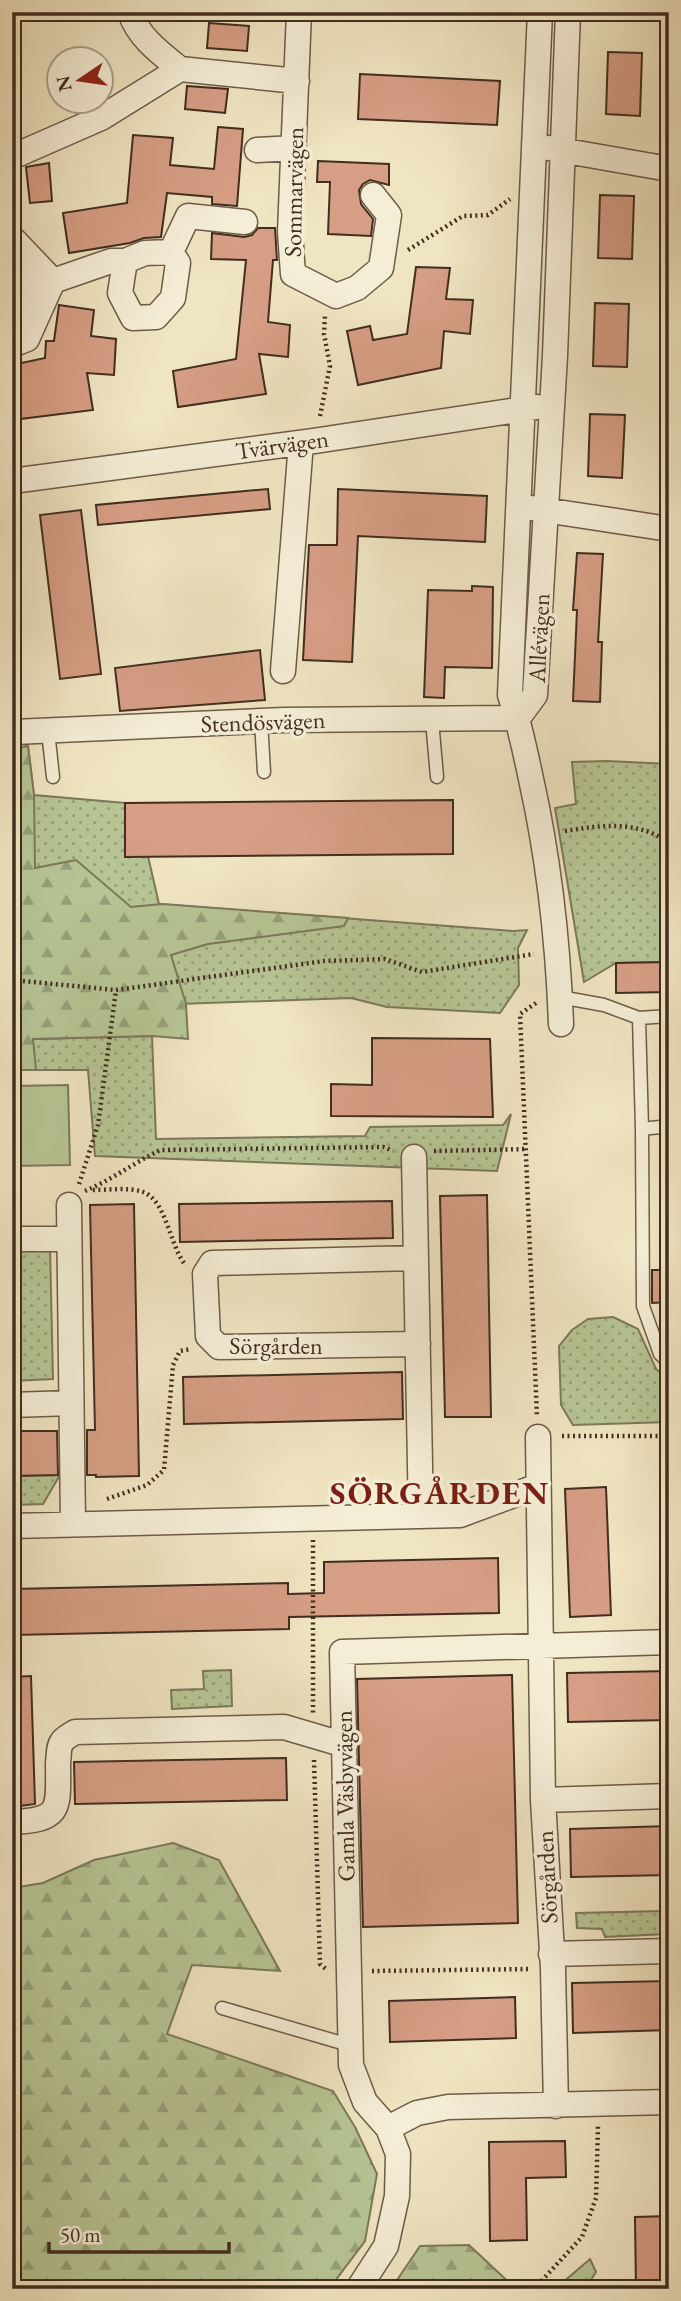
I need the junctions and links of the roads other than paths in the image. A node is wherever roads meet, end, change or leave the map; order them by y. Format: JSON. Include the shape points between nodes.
{"nodes":[{"id":1,"x":130,"y":12,"type":"edge"},
{"id":2,"x":299,"y":12,"type":"edge"},
{"id":3,"x":540,"y":12,"type":"edge"},
{"id":4,"x":568,"y":12,"type":"edge"},
{"id":5,"x":180,"y":69,"type":"junction"},
{"id":6,"x":297,"y":81,"type":"junction"},
{"id":7,"x":534,"y":147,"type":"junction"},
{"id":8,"x":294,"y":148,"type":"junction"},
{"id":9,"x":564,"y":149,"type":"junction"},
{"id":10,"x":257,"y":150,"type":"dead end"},
{"id":11,"x":12,"y":157,"type":"edge"},
{"id":12,"x":669,"y":169,"type":"edge"},
{"id":13,"x":373,"y":195,"type":"dead end"},
{"id":14,"x":245,"y":222,"type":"dead end"},
{"id":15,"x":13,"y":237,"type":"edge"},
{"id":16,"x":172,"y":252,"type":"junction"},
{"id":17,"x":125,"y":261,"type":"junction"},
{"id":18,"x":53,"y":281,"type":"junction"},
{"id":19,"x":20,"y":342,"type":"edge"},
{"id":20,"x":552,"y":405,"type":"junction"},
{"id":21,"x":521,"y":410,"type":"junction"},
{"id":22,"x":307,"y":442,"type":"junction"},
{"id":23,"x":12,"y":481,"type":"edge"},
{"id":24,"x":517,"y":507,"type":"junction"},
{"id":25,"x":547,"y":509,"type":"junction"},
{"id":26,"x":669,"y":528,"type":"edge"},
{"id":27,"x":283,"y":671,"type":"dead end"},
{"id":28,"x":518,"y":718,"type":"junction"},
{"id":29,"x":432,"y":720,"type":"junction"},
{"id":30,"x":261,"y":721,"type":"junction"},
{"id":31,"x":13,"y":731,"type":"edge"},
{"id":32,"x":48,"y":731,"type":"junction"},
{"id":33,"x":264,"y":772,"type":"dead end"},
{"id":34,"x":52,"y":777,"type":"dead end"},
{"id":35,"x":437,"y":777,"type":"dead end"},
{"id":36,"x":560,"y":998,"type":"junction"},
{"id":37,"x":669,"y":1016,"type":"edge"},
{"id":38,"x":639,"y":1018,"type":"junction"},
{"id":39,"x":561,"y":1024,"type":"dead end"},
{"id":40,"x":669,"y":1126,"type":"edge"},
{"id":41,"x":642,"y":1129,"type":"junction"},
{"id":42,"x":414,"y":1157,"type":"road end"},
{"id":43,"x":73,"y":1200,"type":"road end"},
{"id":44,"x":12,"y":1239,"type":"edge"},
{"id":45,"x":69,"y":1239,"type":"junction"},
{"id":46,"x":416,"y":1258,"type":"junction"},
{"id":47,"x":418,"y":1344,"type":"junction"},
{"id":48,"x":669,"y":1363,"type":"edge"},
{"id":49,"x":71,"y":1403,"type":"junction"},
{"id":50,"x":12,"y":1405,"type":"edge"},
{"id":51,"x":538,"y":1437,"type":"road end"},
{"id":52,"x":538,"y":1486,"type":"junction"},
{"id":53,"x":421,"y":1516,"type":"junction"},
{"id":54,"x":73,"y":1517,"type":"junction"},
{"id":55,"x":12,"y":1525,"type":"edge"},
{"id":56,"x":669,"y":1642,"type":"edge"},
{"id":57,"x":541,"y":1645,"type":"junction"},
{"id":58,"x":345,"y":1745,"type":"junction"},
{"id":59,"x":669,"y":1796,"type":"edge"},
{"id":60,"x":543,"y":1800,"type":"junction"},
{"id":61,"x":12,"y":1822,"type":"edge"},
{"id":62,"x":669,"y":1951,"type":"edge"},
{"id":63,"x":551,"y":1954,"type":"junction"},
{"id":64,"x":222,"y":2008,"type":"dead end"},
{"id":65,"x":349,"y":2045,"type":"junction"},
{"id":66,"x":669,"y":2102,"type":"edge"},
{"id":67,"x":556,"y":2106,"type":"junction"},
{"id":68,"x":388,"y":2128,"type":"junction"},
{"id":69,"x":358,"y":2289,"type":"edge"}],
"edges":[{"from":1,"to":5,"type":"street","via":[[134,25],[155,49]]},
{"from":2,"to":6,"type":"street","name":"Sommarvägen"},
{"from":3,"to":7,"type":"street","name":"Allévägen"},
{"from":4,"to":9,"type":"street","name":"Allévägen"},
{"from":5,"to":6,"type":"street"},
{"from":5,"to":11,"type":"street","via":[[101,118]]},
{"from":6,"to":8,"type":"street","name":"Sommarvägen"},
{"from":7,"to":9,"type":"street"},
{"from":7,"to":21,"type":"street","name":"Allévägen"},
{"from":8,"to":10,"type":"street"},
{"from":8,"to":13,"type":"street","name":"Sommarvägen","via":[[293,274],[336,296],[357,288],[381,268],[389,215]]},
{"from":9,"to":12,"type":"street"},
{"from":9,"to":20,"type":"street","name":"Allévägen"},
{"from":14,"to":16,"type":"street","via":[[188,216]]},
{"from":15,"to":18,"type":"street"},
{"from":15,"to":19,"type":"street","via":[[27,287]]},
{"from":16,"to":17,"type":"street","via":[[145,253]]},
{"from":16,"to":17,"type":"street","via":[[178,263],[173,298],[156,317],[133,318],[120,293]]},
{"from":17,"to":18,"type":"street","via":[[111,261]]},
{"from":18,"to":19,"type":"street"},
{"from":20,"to":21,"type":"street","name":"Tvärvägen"},
{"from":20,"to":25,"type":"street","name":"Allévägen"},
{"from":21,"to":22,"type":"street","name":"Tvärvägen"},
{"from":21,"to":24,"type":"street","name":"Allévägen"},
{"from":22,"to":23,"type":"street","name":"Tvärvägen"},
{"from":22,"to":27,"type":"street"},
{"from":24,"to":25,"type":"street"},
{"from":24,"to":28,"type":"street","name":"Allévägen","via":[[510,695]]},
{"from":25,"to":26,"type":"street"},
{"from":25,"to":28,"type":"street","name":"Allévägen","via":[[535,695]]},
{"from":28,"to":29,"type":"street","name":"Stendösvägen"},
{"from":28,"to":36,"type":"street","via":[[544,835]]},
{"from":29,"to":30,"type":"street","name":"Stendösvägen"},
{"from":29,"to":35,"type":"lane"},
{"from":30,"to":32,"type":"street","name":"Stendösvägen"},
{"from":30,"to":33,"type":"lane"},
{"from":31,"to":32,"type":"street","name":"Stendösvägen"},
{"from":32,"to":34,"type":"lane"},
{"from":36,"to":38,"type":"lane","via":[[604,1005]]},
{"from":36,"to":39,"type":"street"},
{"from":37,"to":38,"type":"lane"},
{"from":38,"to":41,"type":"lane"},
{"from":40,"to":41,"type":"lane"},
{"from":41,"to":48,"type":"lane","via":[[643,1306],[660,1354]]},
{"from":42,"to":46,"type":"street"},
{"from":43,"to":45,"type":"street"},
{"from":44,"to":45,"type":"street"},
{"from":45,"to":49,"type":"street"},
{"from":46,"to":47,"type":"street"},
{"from":46,"to":47,"type":"street","name":"Sörgården","via":[[212,1263],[205,1274],[208,1336],[219,1347]]},
{"from":47,"to":53,"type":"street"},
{"from":49,"to":50,"type":"street"},
{"from":49,"to":54,"type":"street"},
{"from":51,"to":52,"type":"street","name":"Sörgården"},
{"from":52,"to":53,"type":"street","via":[[460,1515]]},
{"from":52,"to":57,"type":"street","name":"Sörgården"},
{"from":53,"to":54,"type":"street"},
{"from":54,"to":55,"type":"street"},
{"from":56,"to":57,"type":"street"},
{"from":57,"to":58,"type":"street","name":"Gamla Väsbyvägen","via":[[342,1652]]},
{"from":57,"to":60,"type":"street","name":"Sörgården"},
{"from":58,"to":61,"type":"street","via":[[284,1727],[75,1732],[62,1741],[58,1802],[50,1815],[38,1821]]},
{"from":58,"to":65,"type":"street","name":"Gamla Väsbyvägen"},
{"from":59,"to":60,"type":"street","name":"Sörgården"},
{"from":60,"to":63,"type":"street","name":"Sörgården"},
{"from":62,"to":63,"type":"street","name":"Sörgården"},
{"from":63,"to":67,"type":"street","name":"Sörgården"},
{"from":64,"to":65,"type":"lane"},
{"from":65,"to":68,"type":"street","name":"Gamla Väsbyvägen","via":[[365,2102]]},
{"from":66,"to":67,"type":"street"},
{"from":67,"to":68,"type":"street","via":[[448,2107],[417,2113]]},
{"from":68,"to":69,"type":"street","name":"Gamla Väsbyvägen","via":[[398,2154],[397,2196],[386,2246]]}]}
